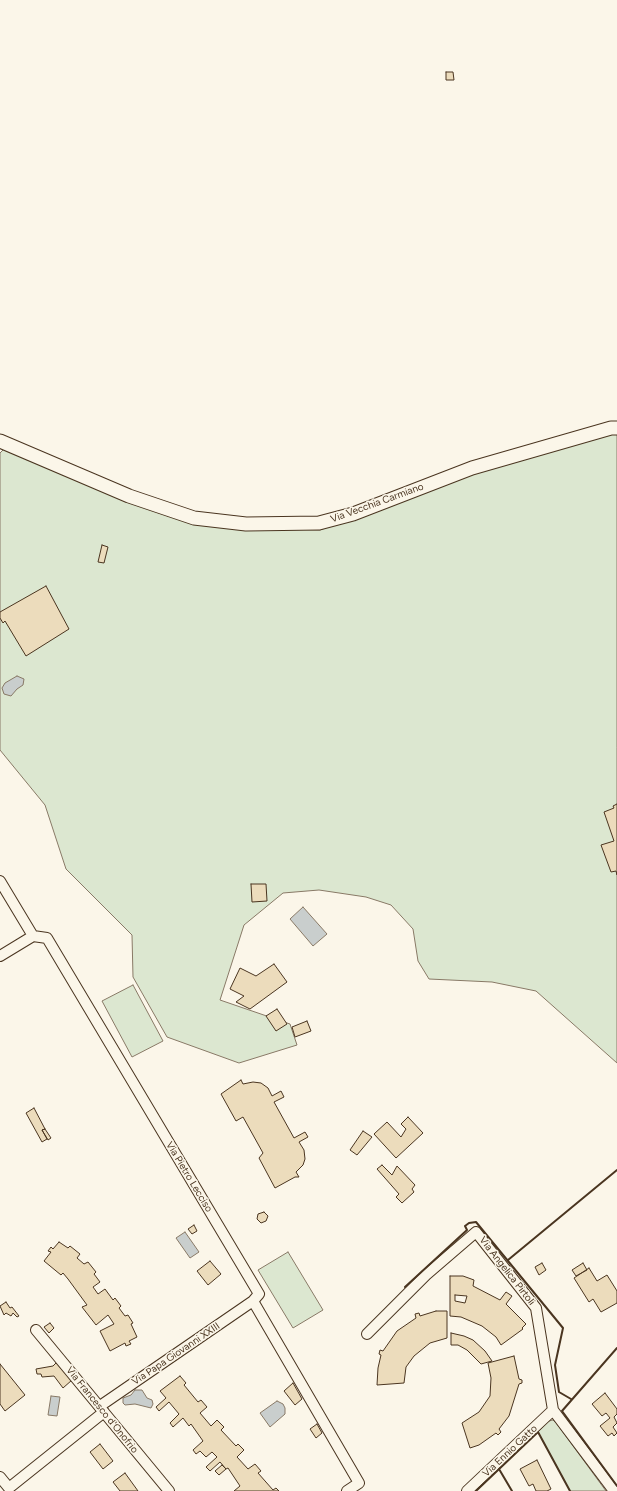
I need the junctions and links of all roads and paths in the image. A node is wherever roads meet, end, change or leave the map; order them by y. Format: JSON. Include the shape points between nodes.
{"nodes":[{"id":1,"x":617,"y":428,"type":"edge"},
{"id":2,"x":0,"y":442,"type":"edge"},
{"id":3,"x":0,"y":881,"type":"edge"},
{"id":4,"x":33,"y":936,"type":"junction"},
{"id":5,"x":0,"y":956,"type":"edge"},
{"id":6,"x":253,"y":1301,"type":"junction"},
{"id":7,"x":36,"y":1330,"type":"dead end"},
{"id":8,"x":367,"y":1334,"type":"dead end"},
{"id":9,"x":102,"y":1409,"type":"junction"},
{"id":10,"x":553,"y":1410,"type":"junction"},
{"id":11,"x":0,"y":1478,"type":"edge"},
{"id":12,"x":169,"y":1491,"type":"edge"},
{"id":13,"x":348,"y":1491,"type":"edge"},
{"id":14,"x":467,"y":1491,"type":"edge"},
{"id":15,"x":614,"y":1491,"type":"edge"}],
"edges":[{"from":1,"to":2,"type":"street","name":"Via Vecchia Carmiano","via":[[472,468],[353,514],[320,523],[246,524],[194,518],[129,496]]},
{"from":3,"to":4,"type":"street"},
{"from":4,"to":5,"type":"street"},
{"from":4,"to":6,"type":"street","name":"Via Pietro Lecciso","via":[[47,938],[51,944],[259,1294]]},
{"from":6,"to":9,"type":"street","name":"Via Papa Giovanni XXIII"},
{"from":6,"to":13,"type":"street","via":[[359,1483]]},
{"from":7,"to":9,"type":"street","name":"Via Francesco d'Onofrio"},
{"from":8,"to":10,"type":"street","name":"Via Angelica Pirtoli","via":[[426,1275],[476,1232],[536,1308]]},
{"from":9,"to":11,"type":"street","name":"Via Papa Giovanni XXIII","via":[[9,1488]]},
{"from":9,"to":12,"type":"street","name":"Via Francesco d'Onofrio"},
{"from":10,"to":14,"type":"street","name":"Via Ennio Gatto"},
{"from":10,"to":15,"type":"street"}]}
